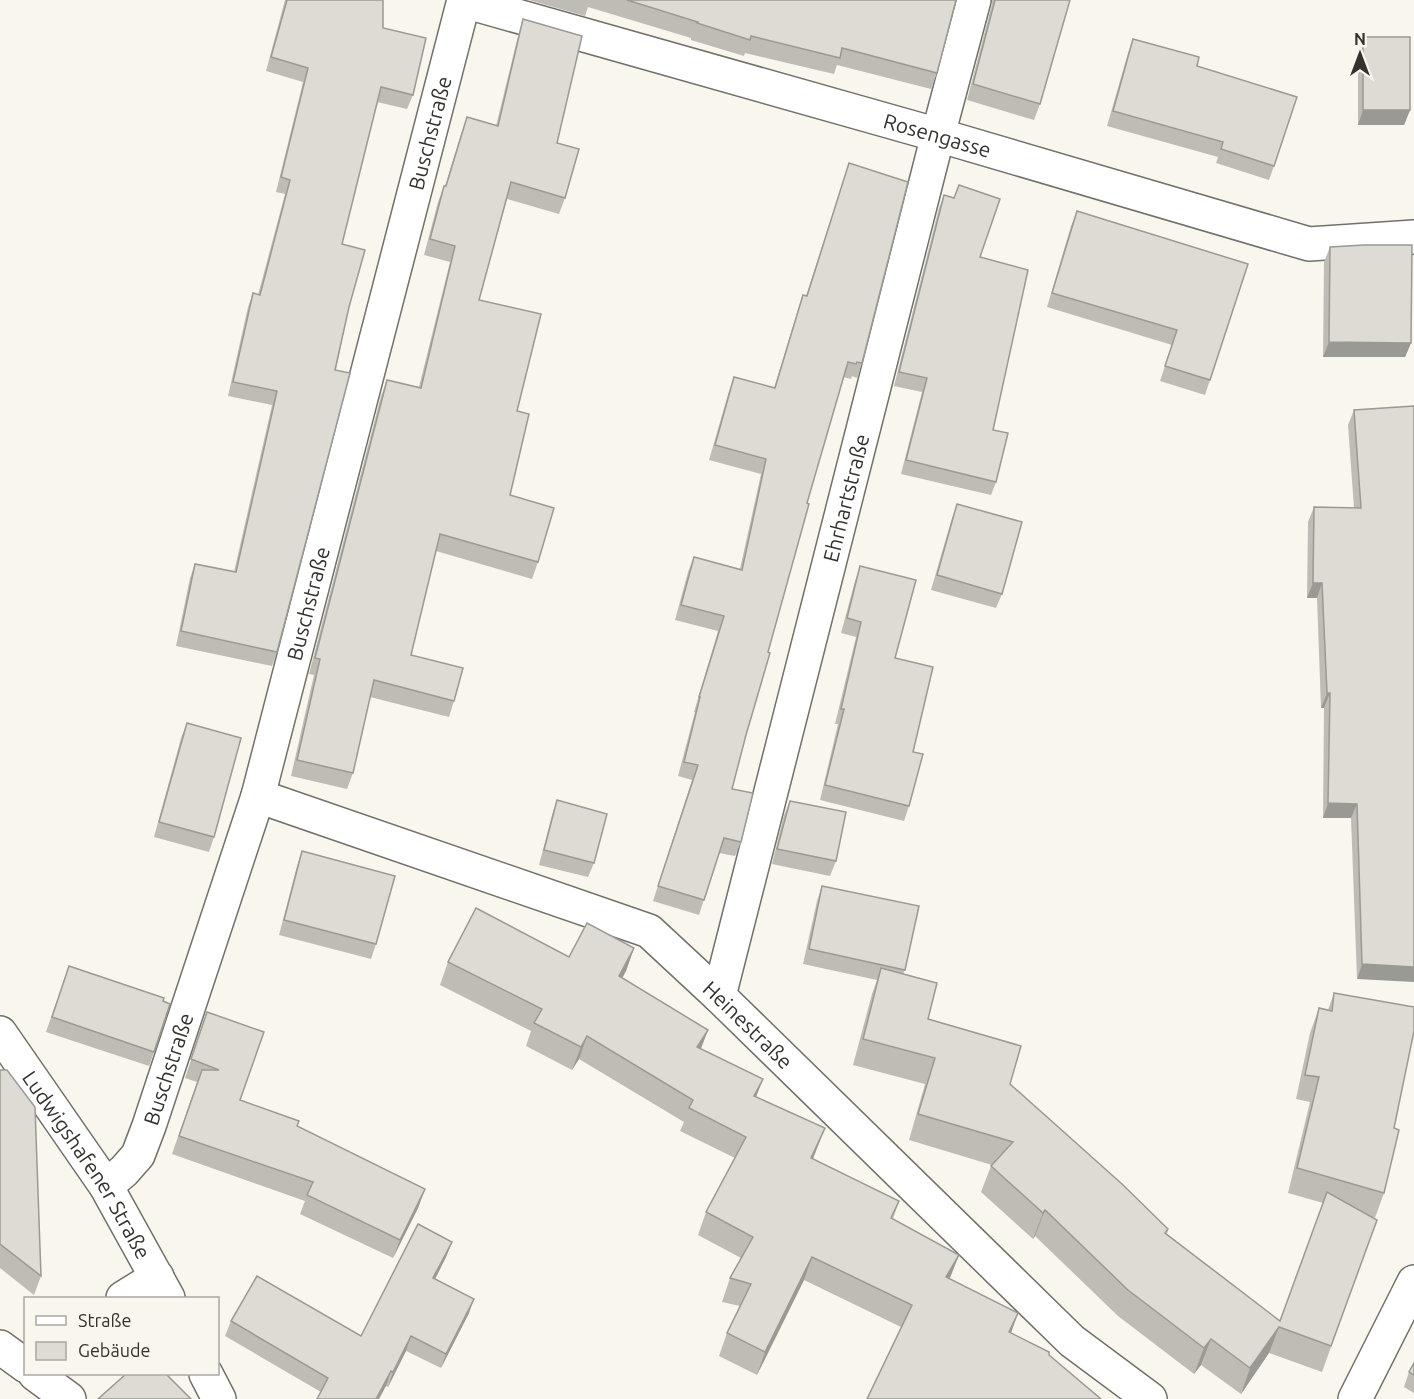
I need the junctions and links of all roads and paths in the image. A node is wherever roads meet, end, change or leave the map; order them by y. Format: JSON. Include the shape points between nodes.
{"nodes":[{"id":1,"x":464,"y":0,"type":"edge"},
{"id":2,"x":974,"y":0,"type":"edge"},
{"id":3,"x":938,"y":135,"type":"junction"},
{"id":4,"x":1414,"y":237,"type":"edge"},
{"id":5,"x":258,"y":796,"type":"junction"},
{"id":6,"x":718,"y":996,"type":"junction"},
{"id":7,"x":0,"y":1034,"type":"edge"},
{"id":8,"x":106,"y":1186,"type":"junction"},
{"id":9,"x":1414,"y":1282,"type":"edge"},
{"id":10,"x":163,"y":1288,"type":"edge"},
{"id":11,"x":130,"y":1297,"type":"edge"},
{"id":12,"x":0,"y":1347,"type":"edge"},
{"id":13,"x":24,"y":1365,"type":"edge"},
{"id":14,"x":36,"y":1375,"type":"edge"},
{"id":15,"x":78,"y":1375,"type":"edge"},
{"id":16,"x":207,"y":1375,"type":"edge"},
{"id":17,"x":69,"y":1399,"type":"edge"},
{"id":18,"x":219,"y":1399,"type":"edge"},
{"id":19,"x":1150,"y":1399,"type":"edge"},
{"id":20,"x":1355,"y":1399,"type":"edge"}],
"edges":[{"from":1,"to":3,"type":"street","name":"Rosengasse"},
{"from":1,"to":5,"type":"street","name":"Buschstraße"},
{"from":2,"to":3,"type":"street","name":"Ehrhartstraße"},
{"from":3,"to":4,"type":"street","name":"Rosengasse","via":[[1309,244]]},
{"from":3,"to":6,"type":"street","name":"Ehrhartstraße"},
{"from":5,"to":6,"type":"street","name":"Heinestraße","via":[[649,931]]},
{"from":5,"to":8,"type":"street","name":"Buschstraße","via":[[138,1155]]},
{"from":6,"to":19,"type":"street","name":"Heinestraße","via":[[1072,1341]]},
{"from":7,"to":8,"type":"street","name":"Ludwigshafener Straße"},
{"from":8,"to":10,"type":"street","name":"Ludwigshafener Straße"},
{"from":9,"to":20,"type":"street"},
{"from":10,"to":11,"type":"street"},
{"from":12,"to":13,"type":"street"},
{"from":14,"to":17,"type":"street"},
{"from":15,"to":17,"type":"street"},
{"from":16,"to":18,"type":"street"}]}
